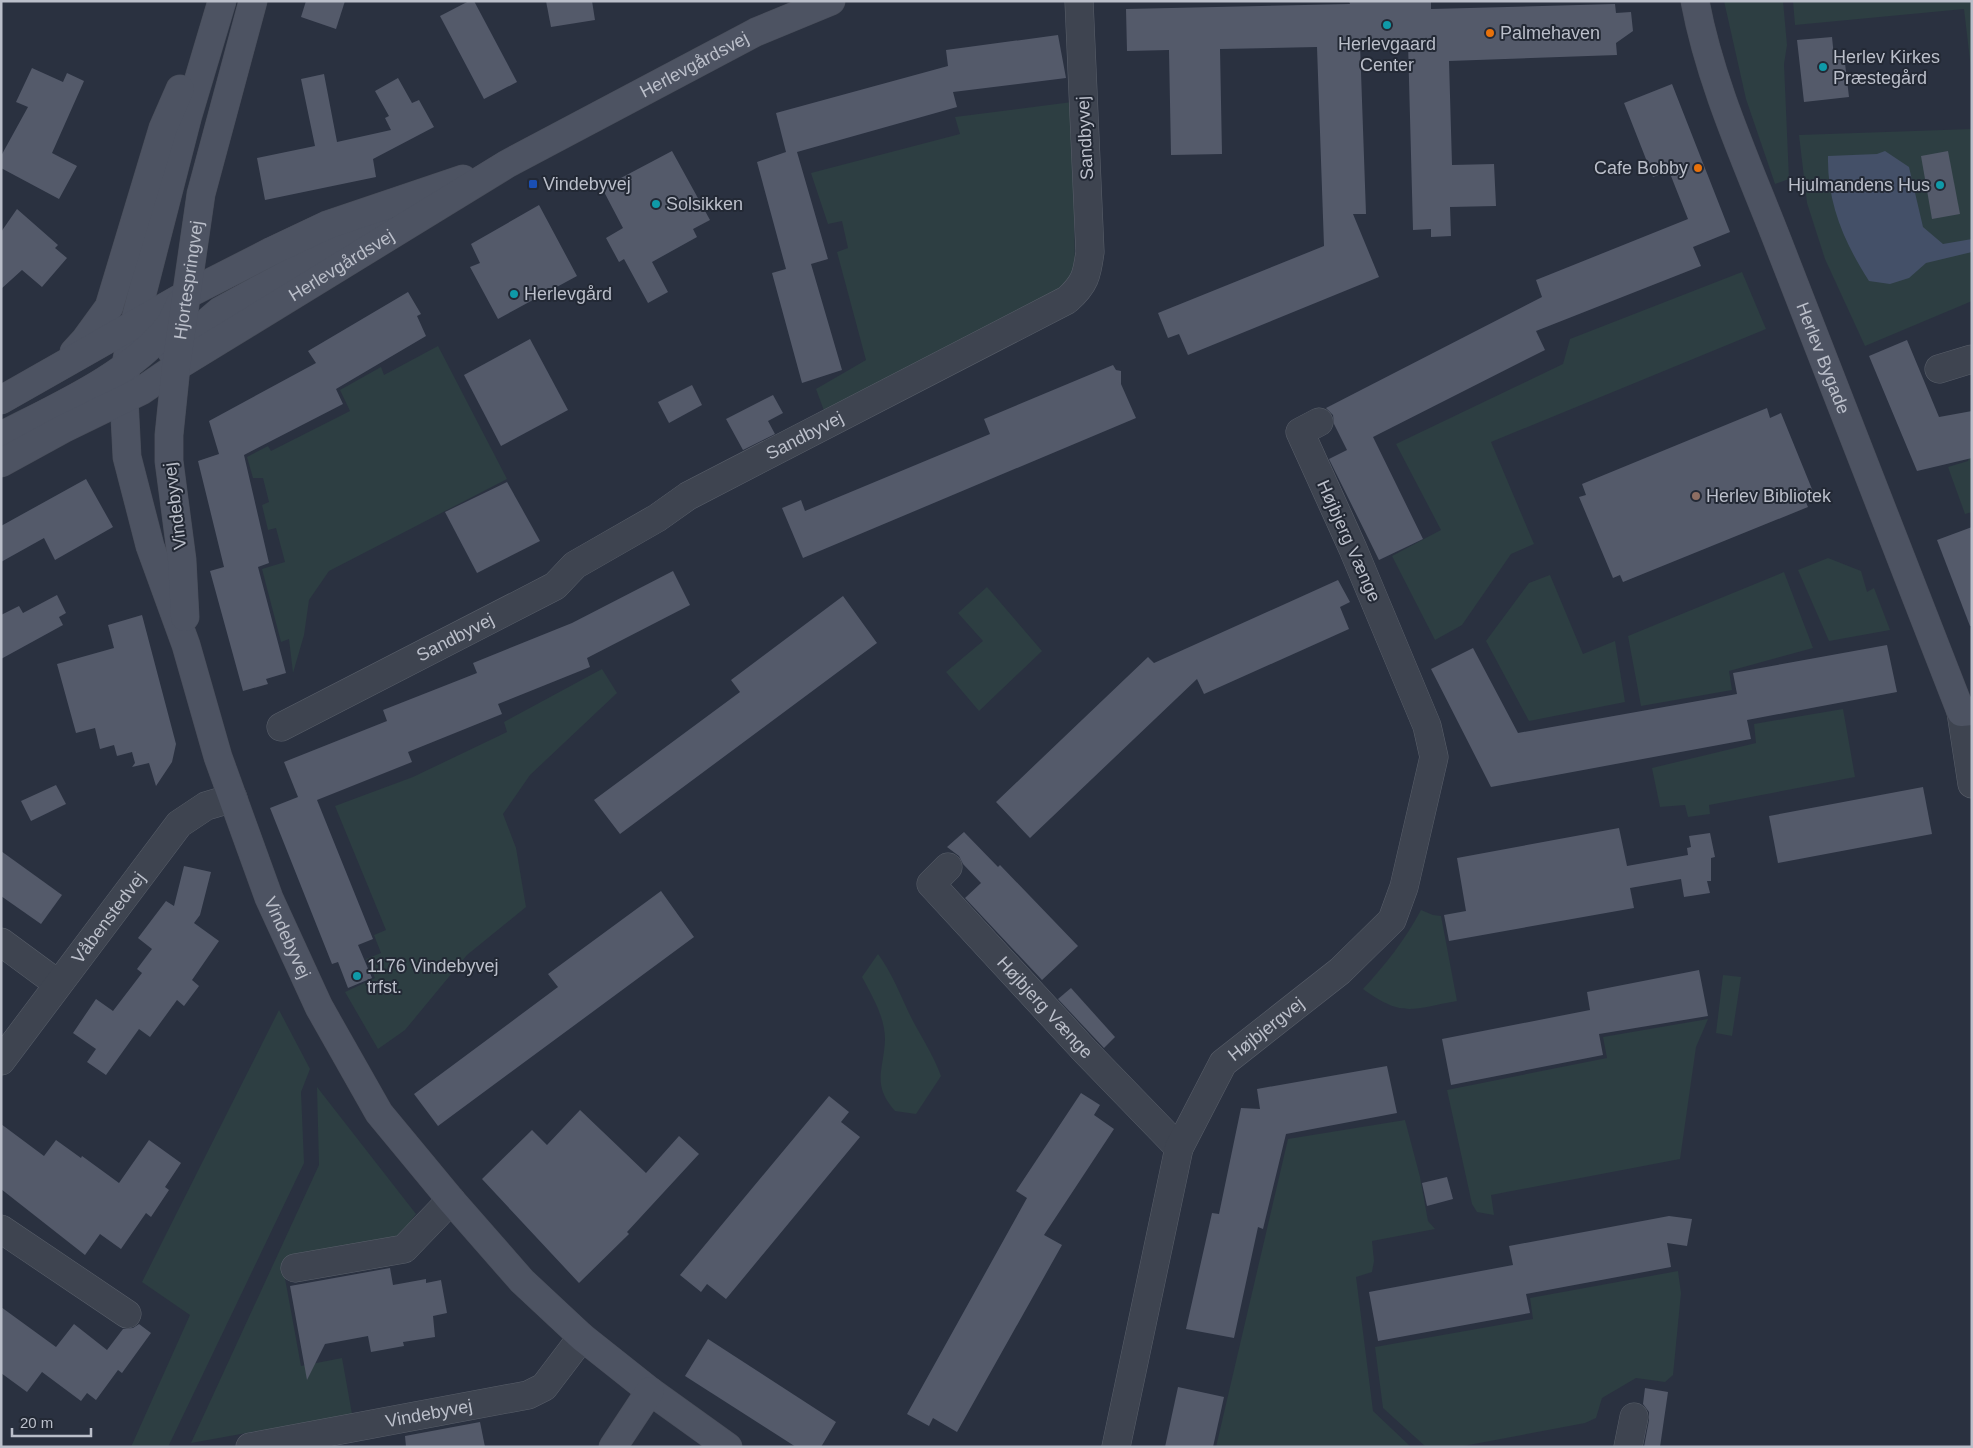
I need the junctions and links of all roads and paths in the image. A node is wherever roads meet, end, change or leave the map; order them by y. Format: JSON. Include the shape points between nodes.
{"nodes":[{"id":1,"x":217,"y":1,"type":"edge"},
{"id":2,"x":222,"y":1,"type":"edge"},
{"id":3,"x":253,"y":1,"type":"edge"},
{"id":4,"x":831,"y":1,"type":"edge"},
{"id":5,"x":1079,"y":1,"type":"edge"},
{"id":6,"x":1695,"y":1,"type":"edge"},
{"id":7,"x":507,"y":164,"type":"junction"},
{"id":8,"x":406,"y":198,"type":"junction"},
{"id":9,"x":184,"y":296,"type":"junction"},
{"id":10,"x":134,"y":325,"type":"junction"},
{"id":11,"x":158,"y":358,"type":"junction"},
{"id":12,"x":1972,"y":359,"type":"edge"},
{"id":13,"x":1940,"y":369,"type":"dead end"},
{"id":14,"x":53,"y":372,"type":"junction"},
{"id":15,"x":132,"y":395,"type":"junction"},
{"id":16,"x":1,"y":400,"type":"edge"},
{"id":17,"x":1320,"y":422,"type":"dead end"},
{"id":18,"x":1,"y":436,"type":"edge"},
{"id":19,"x":1,"y":463,"type":"edge"},
{"id":20,"x":186,"y":645,"type":"junction"},
{"id":21,"x":1404,"y":671,"type":"joint"},
{"id":22,"x":1966,"y":712,"type":"edge"},
{"id":23,"x":281,"y":727,"type":"dead end"},
{"id":24,"x":1972,"y":784,"type":"edge"},
{"id":25,"x":233,"y":798,"type":"junction"},
{"id":26,"x":948,"y":867,"type":"dead end"},
{"id":27,"x":1,"y":942,"type":"edge"},
{"id":28,"x":58,"y":984,"type":"junction"},
{"id":29,"x":1,"y":1061,"type":"edge"},
{"id":30,"x":1179,"y":1148,"type":"junction"},
{"id":31,"x":451,"y":1200,"type":"junction"},
{"id":32,"x":1,"y":1229,"type":"edge"},
{"id":33,"x":296,"y":1268,"type":"dead end"},
{"id":34,"x":128,"y":1314,"type":"dead end"},
{"id":35,"x":582,"y":1337,"type":"junction"},
{"id":36,"x":650,"y":1391,"type":"junction"},
{"id":37,"x":1634,"y":1417,"type":"dead end"},
{"id":38,"x":250,"y":1447,"type":"edge"},
{"id":39,"x":613,"y":1447,"type":"edge"},
{"id":40,"x":728,"y":1447,"type":"edge"},
{"id":41,"x":1116,"y":1447,"type":"edge"},
{"id":42,"x":1628,"y":1447,"type":"edge"}],
"edges":[{"from":1,"to":14,"type":"street","via":[[163,128],[109,307],[86,340]]},
{"from":2,"to":10,"type":"street","name":"Hjortespringvej","via":[[188,115]]},
{"from":3,"to":9,"type":"street","name":"Hjortespringvej","via":[[201,194]]},
{"from":4,"to":7,"type":"street","name":"Herlevgårdsvej","via":[[756,32]]},
{"from":5,"to":23,"type":"street","name":"Sandbyvej","via":[[1090,252],[1087,275],[1074,294],[688,496],[657,518],[575,564],[555,586]]},
{"from":6,"to":22,"type":"street","name":"Herlev Bygade","via":[[1698,21],[1732,124]]},
{"from":7,"to":8,"type":"street","name":"Herlevgårdsvej"},
{"from":7,"to":11,"type":"street","name":"Herlevgårdsvej"},
{"from":8,"to":9,"type":"street","name":"Herlevgårdsvej","via":[[327,225]]},
{"from":8,"to":11,"type":"street","via":[[324,254],[220,311]]},
{"from":9,"to":10,"type":"street","name":"Herlevgårdsvej"},
{"from":9,"to":11,"type":"street","name":"Hjortespringvej"},
{"from":10,"to":11,"type":"street","name":"Hjortespringvej"},
{"from":10,"to":14,"type":"street","name":"Herlevgårdsvej"},
{"from":11,"to":15,"type":"street"},
{"from":11,"to":15,"type":"street","name":"Vindebyvej"},
{"from":11,"to":18,"type":"street","via":[[91,388]]},
{"from":11,"to":20,"type":"street","name":"Vindebyvej","via":[[182,560]]},
{"from":12,"to":13,"type":"street"},
{"from":14,"to":16,"type":"street"},
{"from":15,"to":19,"type":"street"},
{"from":15,"to":20,"type":"street","name":"Vindebyvej","via":[[125,432],[126,457],[150,546]]},
{"from":17,"to":21,"type":"street","name":"Højbjerg Vænge","via":[[1300,432]]},
{"from":20,"to":25,"type":"street","name":"Vindebyvej"},
{"from":21,"to":30,"type":"street","name":"Højbjergvej","via":[[1427,726],[1434,757],[1404,888],[1392,920],[1340,971],[1223,1063]]},
{"from":22,"to":24,"type":"street","name":"Herlev Bygade"},
{"from":25,"to":28,"type":"street","name":"Våbenstedvej","via":[[206,806],[179,824]]},
{"from":25,"to":31,"type":"street","name":"Vindebyvej","via":[[269,898],[320,1007],[380,1113]]},
{"from":26,"to":30,"type":"street","name":"Højbjerg Vænge","via":[[931,884]]},
{"from":27,"to":28,"type":"street"},
{"from":28,"to":29,"type":"street","name":"Våbenstedvej"},
{"from":30,"to":41,"type":"street","name":"Højbjergvej"},
{"from":31,"to":33,"type":"street","via":[[404,1249]]},
{"from":31,"to":35,"type":"street","name":"Vindebyvej","via":[[522,1281]]},
{"from":32,"to":34,"type":"street"},
{"from":35,"to":36,"type":"street","name":"Vindebyvej"},
{"from":35,"to":38,"type":"street","name":"Vindebyvej","via":[[544,1387],[528,1395]]},
{"from":36,"to":39,"type":"street"},
{"from":36,"to":40,"type":"street","name":"Vindebyvej"},
{"from":37,"to":42,"type":"street"}]}
